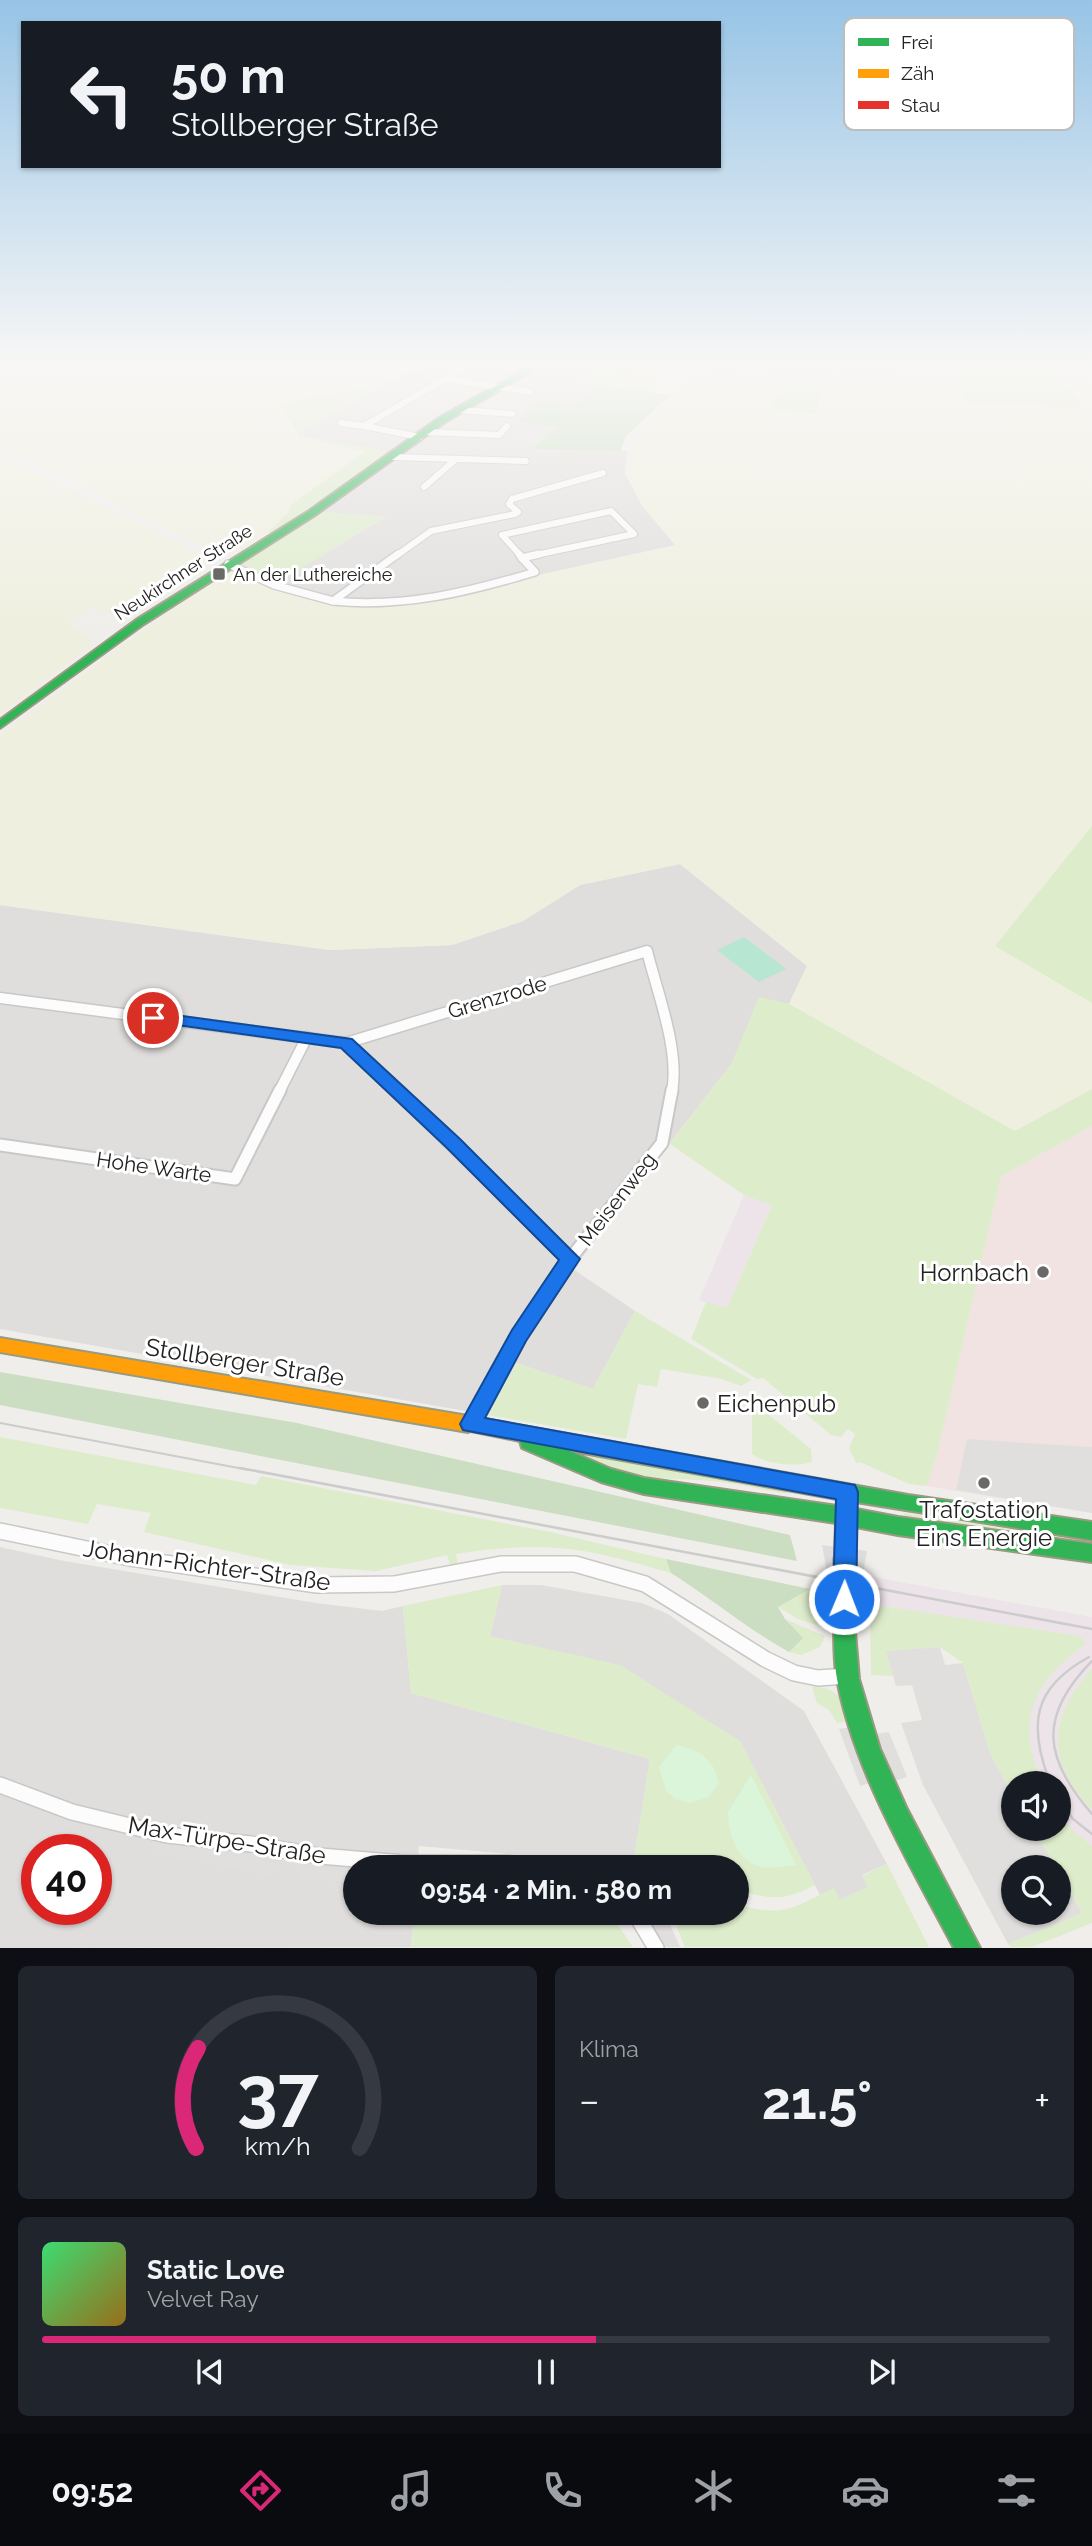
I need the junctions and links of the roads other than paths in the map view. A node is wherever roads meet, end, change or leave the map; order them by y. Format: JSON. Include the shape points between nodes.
{"nodes":[{"id":1,"x":390,"y":459,"type":"edge"},
{"id":2,"x":432,"y":459,"type":"edge"},
{"id":3,"x":455,"y":460,"type":"junction"},
{"id":4,"x":526,"y":461,"type":"dead end"},
{"id":5,"x":603,"y":473,"type":"dead end"},
{"id":6,"x":424,"y":487,"type":"dead end"},
{"id":7,"x":522,"y":558,"type":"junction"},
{"id":8,"x":228,"y":564,"type":"junction"},
{"id":9,"x":333,"y":601,"type":"junction"},
{"id":10,"x":0,"y":725,"type":"edge"},
{"id":11,"x":647,"y":951,"type":"joint"},
{"id":12,"x":0,"y":998,"type":"edge"},
{"id":13,"x":307,"y":1037,"type":"junction"},
{"id":14,"x":346,"y":1043,"type":"junction"},
{"id":15,"x":0,"y":1145,"type":"edge"},
{"id":16,"x":570,"y":1259,"type":"junction"},
{"id":17,"x":0,"y":1345,"type":"edge"},
{"id":18,"x":476,"y":1425,"type":"junction"},
{"id":19,"x":847,"y":1492,"type":"junction"},
{"id":20,"x":847,"y":1516,"type":"junction"},
{"id":21,"x":0,"y":1531,"type":"edge"},
{"id":22,"x":1092,"y":1531,"type":"edge"},
{"id":23,"x":1092,"y":1553,"type":"edge"},
{"id":24,"x":847,"y":1676,"type":"junction"},
{"id":25,"x":0,"y":1784,"type":"edge"},
{"id":26,"x":343,"y":1858,"type":"edge"},
{"id":27,"x":642,"y":1925,"type":"edge"},
{"id":28,"x":656,"y":1948,"type":"edge"},
{"id":29,"x":968,"y":1948,"type":"edge"}],
"edges":[{"from":1,"to":8,"type":"main road","name":"Neukirchner Straße"},
{"from":2,"to":3,"type":"street"},
{"from":3,"to":4,"type":"street"},
{"from":3,"to":6,"type":"street"},
{"from":5,"to":9,"type":"street","via":[[512,499],[509,503],[518,512],[515,514],[431,531]]},
{"from":7,"to":7,"type":"street","via":[[622,537],[634,534],[611,512],[502,535]]},
{"from":7,"to":9,"type":"street","via":[[535,572],[444,598],[397,605]]},
{"from":8,"to":9,"type":"street","via":[[274,585]]},
{"from":8,"to":10,"type":"main road","name":"Neukirchner Straße"},
{"from":11,"to":14,"type":"street","name":"Grenzrode"},
{"from":11,"to":16,"type":"street","name":"Meisenweg","via":[[675,1076],[662,1143]]},
{"from":12,"to":13,"type":"street"},
{"from":13,"to":14,"type":"street"},
{"from":13,"to":15,"type":"street","name":"Hohe Warte","via":[[235,1179]]},
{"from":14,"to":16,"type":"street"},
{"from":16,"to":18,"type":"street","name":"Meisenweg","via":[[519,1335]]},
{"from":17,"to":18,"type":"main road","name":"Stollberger Straße"},
{"from":18,"to":19,"type":"main road","name":"Stollberger Straße"},
{"from":18,"to":20,"type":"main road","name":"Stollberger Straße","via":[[644,1486]]},
{"from":19,"to":20,"type":"main road"},
{"from":19,"to":22,"type":"main road","name":"Stollberger Straße"},
{"from":20,"to":23,"type":"main road","name":"Stollberger Straße"},
{"from":20,"to":24,"type":"main road","bridge":true},
{"from":21,"to":24,"type":"street","name":"Johann-Richter-Straße","via":[[130,1558],[317,1585],[394,1584],[500,1564],[575,1564],[645,1584],[794,1673],[818,1678]]},
{"from":24,"to":29,"type":"main road","via":[[860,1723],[912,1844]]},
{"from":25,"to":26,"type":"street","name":"Max-Türpe-Straße","via":[[72,1812],[167,1835]]},
{"from":27,"to":28,"type":"street"}]}
